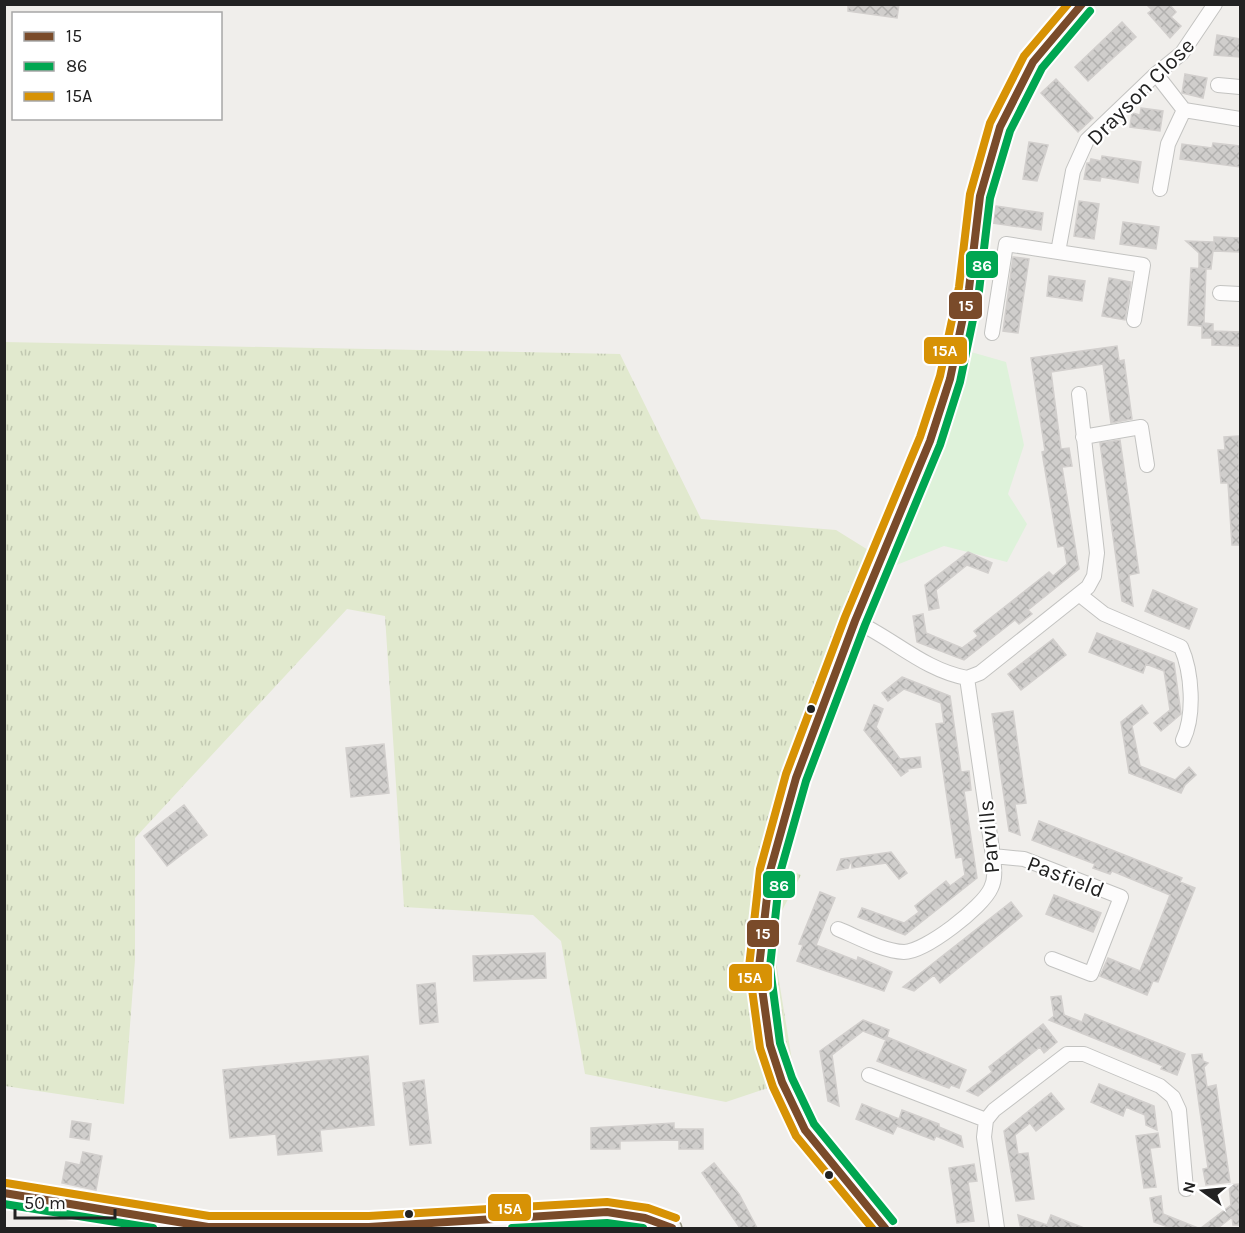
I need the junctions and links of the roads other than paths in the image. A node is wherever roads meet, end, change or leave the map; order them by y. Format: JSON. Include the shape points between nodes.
{"nodes":[{"id":1,"x":1082,"y":4,"type":"edge"},
{"id":2,"x":1215,"y":4,"type":"edge"},
{"id":3,"x":1156,"y":74,"type":"junction"},
{"id":4,"x":1218,"y":85,"type":"dead end"},
{"id":5,"x":1240,"y":87,"type":"edge"},
{"id":6,"x":1184,"y":110,"type":"junction"},
{"id":7,"x":1240,"y":119,"type":"edge"},
{"id":8,"x":1160,"y":189,"type":"dead end"},
{"id":9,"x":1058,"y":252,"type":"junction"},
{"id":10,"x":1220,"y":293,"type":"dead end"},
{"id":11,"x":1240,"y":294,"type":"edge"},
{"id":12,"x":1134,"y":320,"type":"dead end"},
{"id":13,"x":992,"y":333,"type":"dead end"},
{"id":14,"x":1079,"y":394,"type":"dead end"},
{"id":15,"x":1083,"y":437,"type":"junction"},
{"id":16,"x":1147,"y":465,"type":"dead end"},
{"id":17,"x":1080,"y":595,"type":"junction"},
{"id":18,"x":855,"y":621,"type":"junction"},
{"id":19,"x":967,"y":678,"type":"junction"},
{"id":20,"x":1183,"y":740,"type":"dead end"},
{"id":21,"x":993,"y":856,"type":"junction"},
{"id":22,"x":838,"y":929,"type":"dead end"},
{"id":23,"x":1052,"y":959,"type":"dead end"},
{"id":24,"x":869,"y":1075,"type":"dead end"},
{"id":25,"x":986,"y":1120,"type":"junction"},
{"id":26,"x":1186,"y":1189,"type":"dead end"},
{"id":27,"x":4,"y":1193,"type":"edge"},
{"id":28,"x":579,"y":1220,"type":"edge"},
{"id":29,"x":369,"y":1228,"type":"edge"},
{"id":30,"x":672,"y":1228,"type":"edge"},
{"id":31,"x":885,"y":1228,"type":"edge"},
{"id":32,"x":997,"y":1228,"type":"edge"}],
"edges":[{"from":1,"to":18,"type":"street","via":[[1033,62],[1000,128],[980,196],[969,289],[950,379],[930,441]]},
{"from":2,"to":3,"type":"street","name":"Drayson Close","via":[[1182,53]]},
{"from":3,"to":6,"type":"street"},
{"from":3,"to":9,"type":"street","name":"Drayson Close","via":[[1083,146],[1073,171]]},
{"from":4,"to":5,"type":"street"},
{"from":6,"to":7,"type":"street"},
{"from":6,"to":8,"type":"street","via":[[1168,144]]},
{"from":9,"to":12,"type":"street","via":[[1143,265]]},
{"from":9,"to":13,"type":"street","via":[[1006,244]]},
{"from":10,"to":11,"type":"street"},
{"from":14,"to":15,"type":"street"},
{"from":15,"to":16,"type":"street","via":[[1141,427]]},
{"from":15,"to":17,"type":"street","via":[[1097,564],[1094,576]]},
{"from":17,"to":19,"type":"street","via":[[980,673]]},
{"from":17,"to":20,"type":"street","via":[[1104,614],[1181,647],[1188,662],[1190,726]]},
{"from":18,"to":19,"type":"street","via":[[879,632],[923,663]]},
{"from":18,"to":31,"type":"street","via":[[775,846],[759,967],[770,1045],[782,1083],[805,1130]]},
{"from":19,"to":21,"type":"street","name":"Parvills"},
{"from":21,"to":22,"type":"street","name":"Parvills","via":[[995,877],[984,899],[929,944],[903,952]]},
{"from":21,"to":23,"type":"street","name":"Pasfield","via":[[1024,860],[1121,897],[1091,974]]},
{"from":24,"to":25,"type":"street"},
{"from":25,"to":26,"type":"street","via":[[1067,1054],[1084,1054],[1160,1086],[1173,1097],[1179,1110]]},
{"from":25,"to":32,"type":"street","via":[[984,1137]]},
{"from":27,"to":29,"type":"street","via":[[208,1227]]},
{"from":28,"to":29,"type":"street"},
{"from":28,"to":30,"type":"street","via":[[607,1212],[645,1218]]}]}
